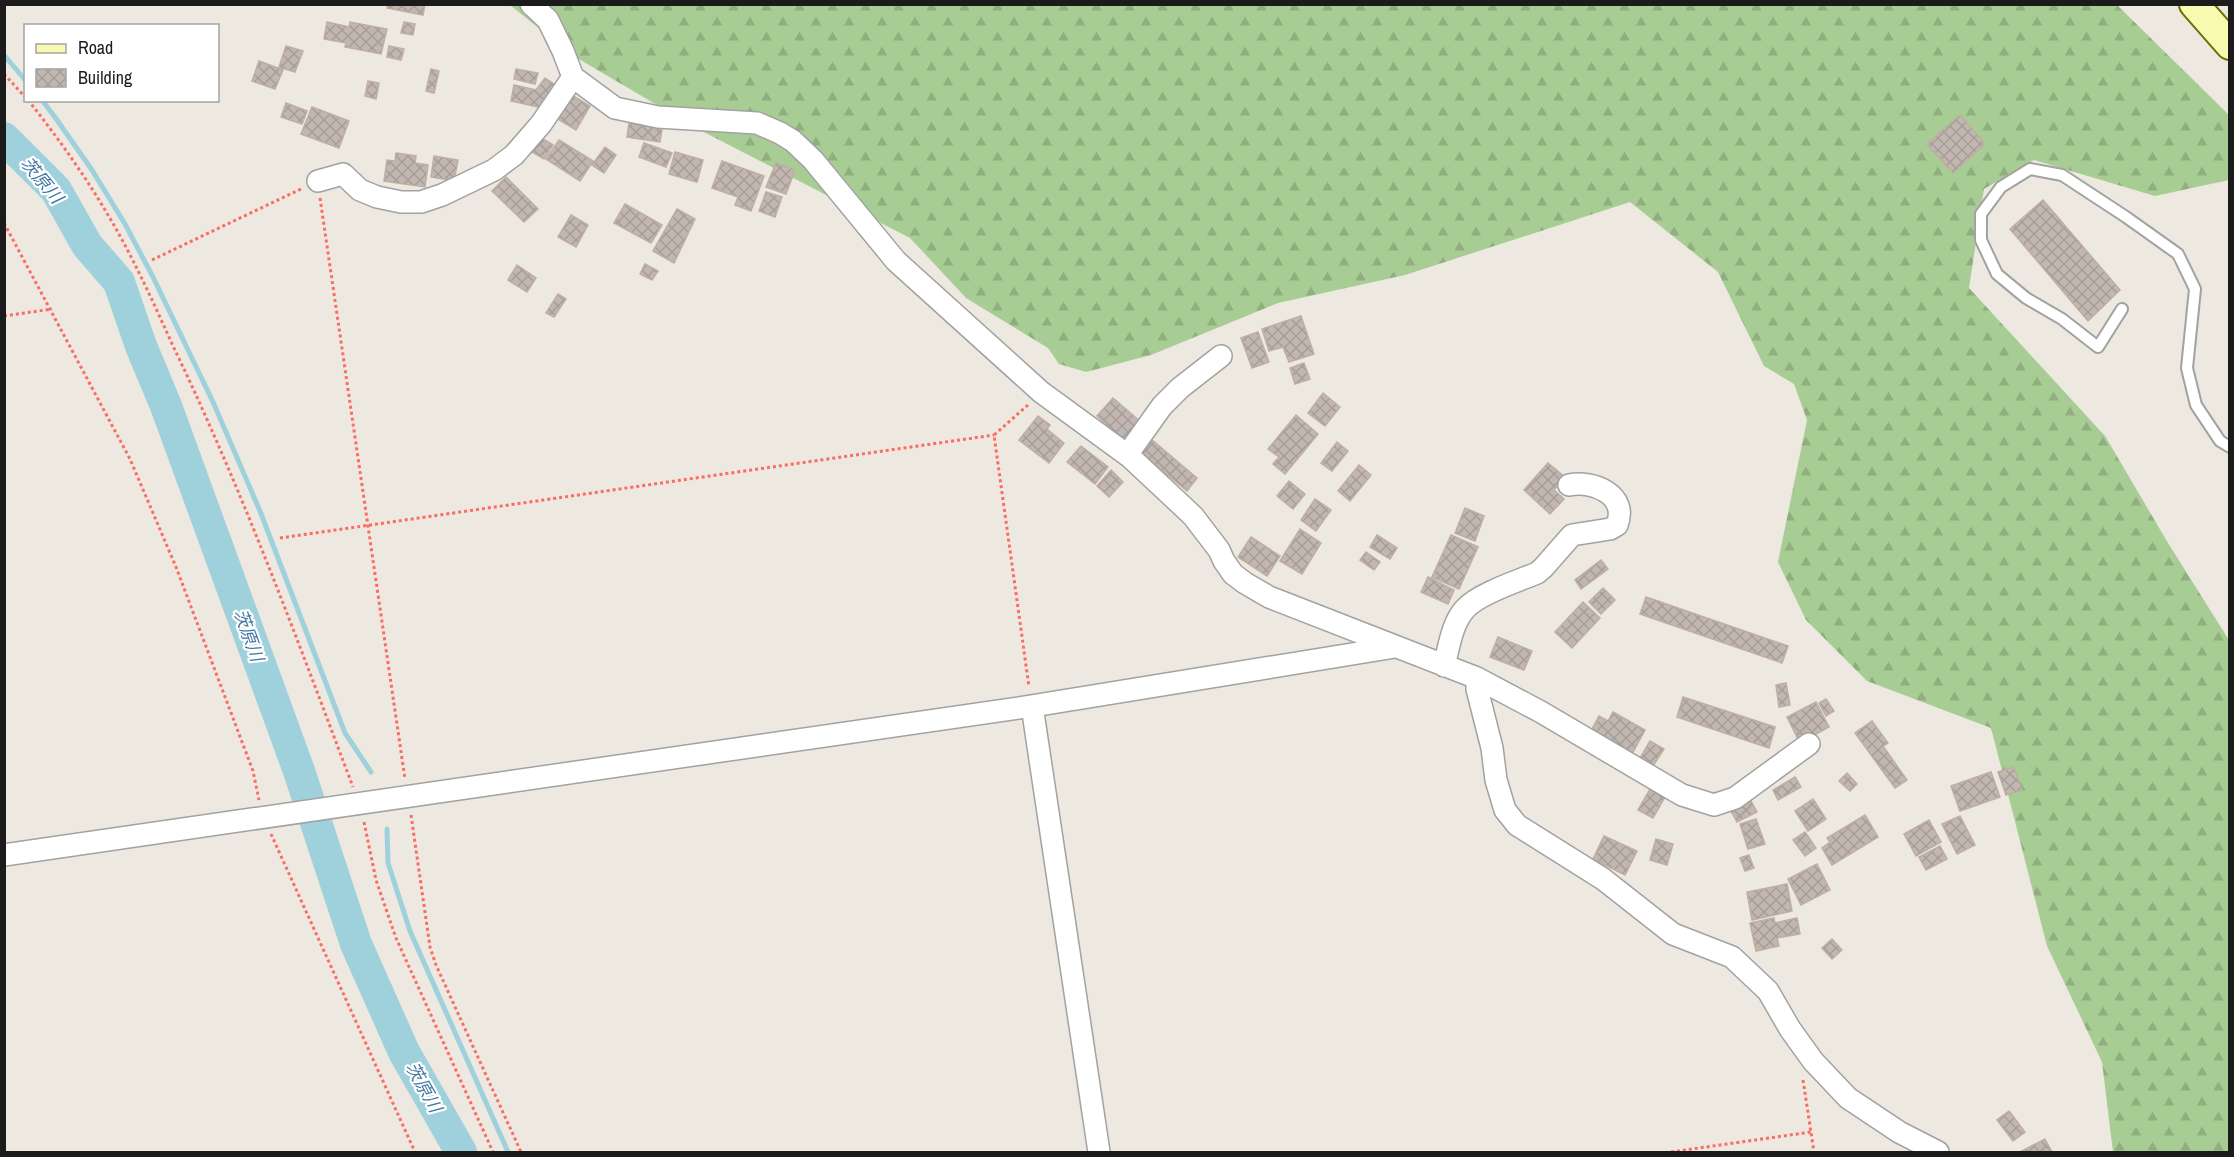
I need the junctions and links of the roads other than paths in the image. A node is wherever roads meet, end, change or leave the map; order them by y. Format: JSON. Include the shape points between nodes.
{"nodes":[{"id":1,"x":531,"y":4,"type":"edge"},
{"id":2,"x":2194,"y":4,"type":"edge"},
{"id":3,"x":2229,"y":45,"type":"edge"},
{"id":4,"x":573,"y":77,"type":"junction"},
{"id":5,"x":318,"y":181,"type":"road end"},
{"id":6,"x":2122,"y":309,"type":"dead end"},
{"id":7,"x":1221,"y":356,"type":"dead end"},
{"id":8,"x":2229,"y":447,"type":"edge"},
{"id":9,"x":1127,"y":455,"type":"junction"},
{"id":10,"x":1569,"y":485,"type":"dead end"},
{"id":11,"x":1395,"y":646,"type":"junction"},
{"id":12,"x":1444,"y":666,"type":"junction"},
{"id":13,"x":1477,"y":678,"type":"junction"},
{"id":14,"x":1032,"y":706,"type":"junction"},
{"id":15,"x":1809,"y":744,"type":"dead end"},
{"id":16,"x":4,"y":855,"type":"edge"},
{"id":17,"x":1099,"y":1152,"type":"edge"},
{"id":18,"x":1938,"y":1152,"type":"edge"}],
"edges":[{"from":1,"to":4,"type":"street","via":[[548,20]]},
{"from":2,"to":3,"type":"street"},
{"from":4,"to":5,"type":"street","via":[[541,124],[514,154],[494,170],[442,195],[421,202],[401,202],[360,190],[343,174]]},
{"from":4,"to":9,"type":"street","via":[[628,113],[757,123],[780,133],[813,160],[896,261],[1041,392]]},
{"from":6,"to":8,"type":"lane","via":[[2098,347],[2026,298],[1997,273],[1981,240],[1981,214],[2001,187],[2030,169],[2062,175],[2178,254],[2195,289],[2187,368],[2196,405],[2220,441]]},
{"from":7,"to":9,"type":"street","via":[[1162,406]]},
{"from":9,"to":11,"type":"street","via":[[1192,516],[1245,583],[1269,597]]},
{"from":10,"to":12,"type":"street","via":[[1585,483],[1612,495],[1619,513],[1617,525],[1610,530],[1572,535],[1537,573],[1466,608],[1453,632]]},
{"from":11,"to":12,"type":"street"},
{"from":11,"to":14,"type":"street"},
{"from":12,"to":13,"type":"street"},
{"from":13,"to":15,"type":"street","via":[[1682,795],[1714,805],[1735,798]]},
{"from":13,"to":18,"type":"street","via":[[1498,786],[1505,810],[1517,825],[1603,879],[1673,934],[1732,957],[1768,991],[1804,1049],[1848,1098]]},
{"from":14,"to":16,"type":"street"},
{"from":14,"to":17,"type":"street"}]}
